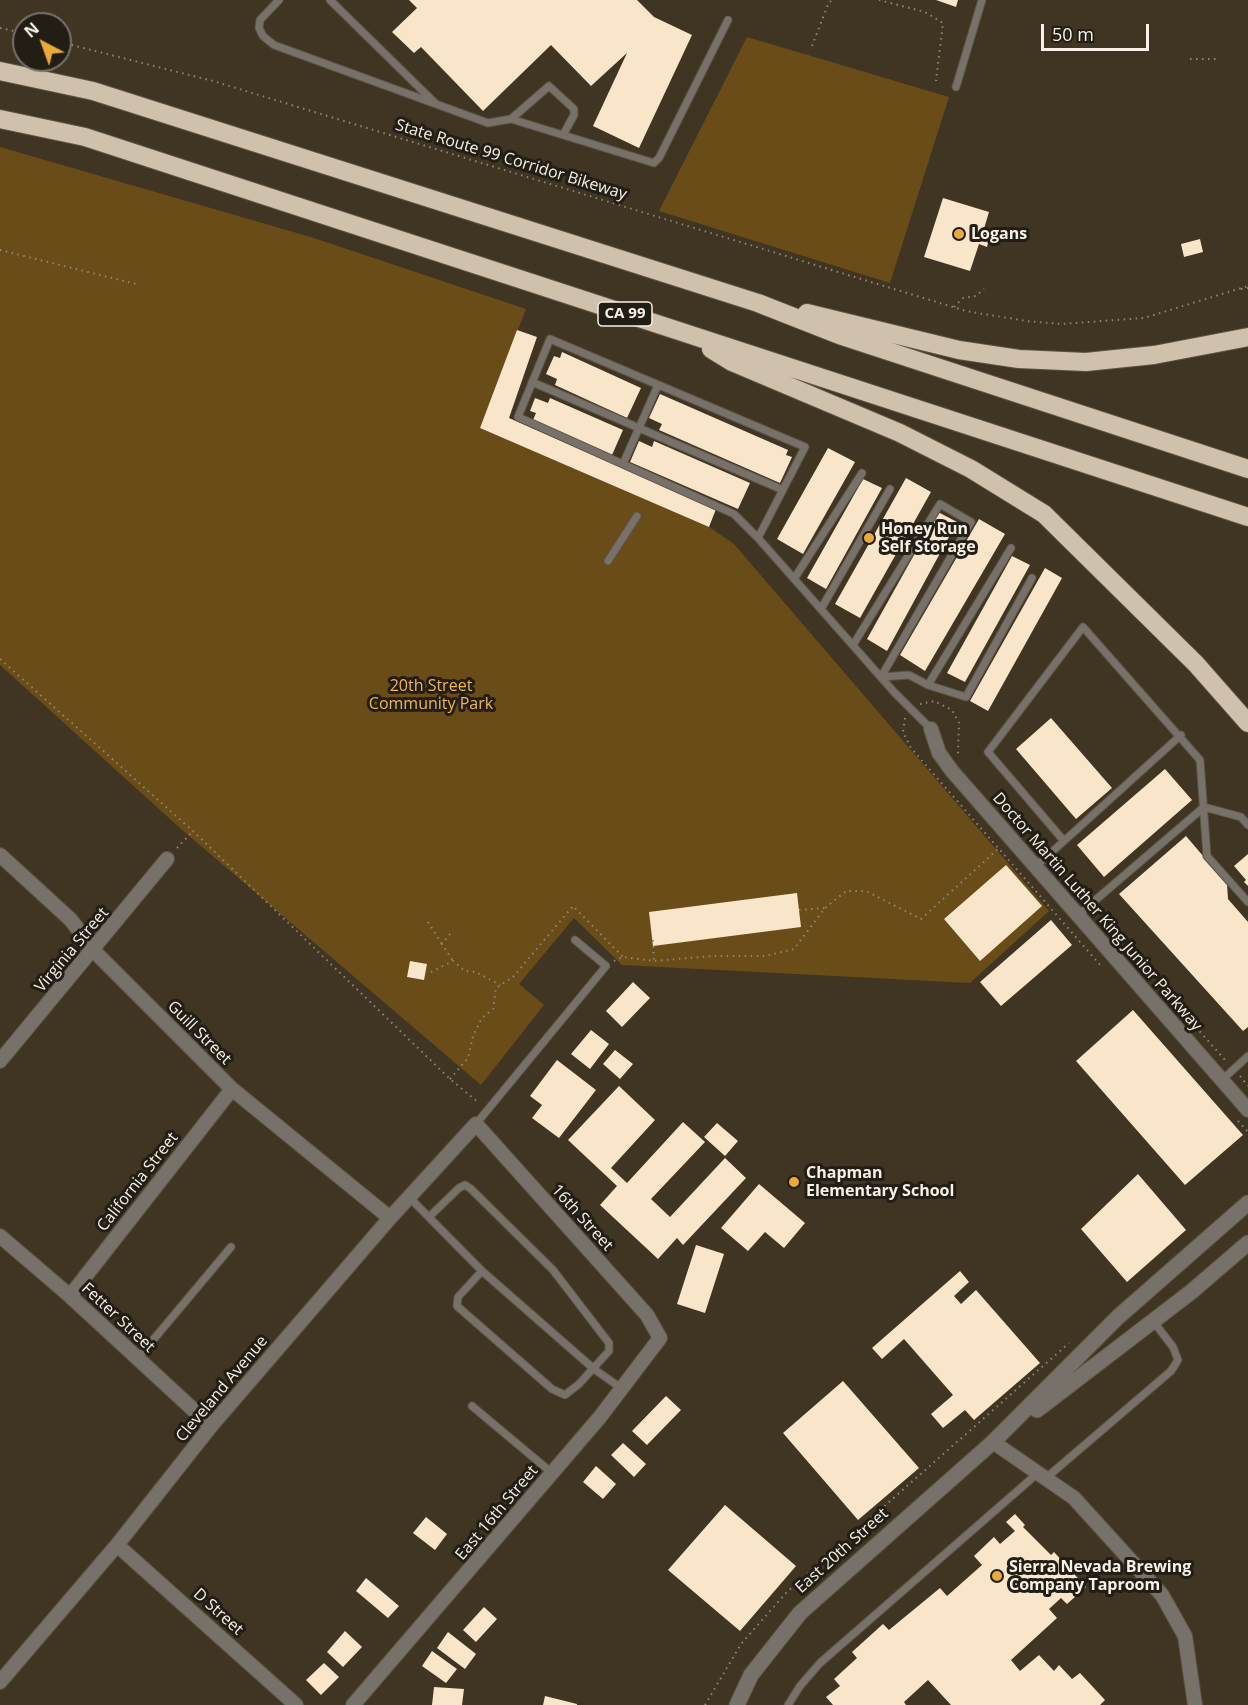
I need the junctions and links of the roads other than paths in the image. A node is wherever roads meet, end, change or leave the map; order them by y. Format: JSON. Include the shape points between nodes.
{"nodes":[{"id":1,"x":279,"y":0,"type":"edge"},
{"id":2,"x":330,"y":0,"type":"edge"},
{"id":3,"x":981,"y":0,"type":"edge"},
{"id":4,"x":728,"y":20,"type":"dead end"},
{"id":5,"x":0,"y":71,"type":"edge"},
{"id":6,"x":956,"y":87,"type":"dead end"},
{"id":7,"x":437,"y":105,"type":"junction"},
{"id":8,"x":0,"y":119,"type":"edge"},
{"id":9,"x":511,"y":119,"type":"junction"},
{"id":10,"x":563,"y":135,"type":"junction"},
{"id":11,"x":758,"y":303,"type":"junction"},
{"id":12,"x":683,"y":333,"type":"junction"},
{"id":13,"x":1248,"y":337,"type":"edge"},
{"id":14,"x":532,"y":382,"type":"junction"},
{"id":15,"x":658,"y":385,"type":"junction"},
{"id":16,"x":639,"y":428,"type":"junction"},
{"id":17,"x":623,"y":464,"type":"junction"},
{"id":18,"x":1248,"y":469,"type":"edge"},
{"id":19,"x":862,"y":472,"type":"dead end"},
{"id":20,"x":890,"y":489,"type":"dead end"},
{"id":21,"x":783,"y":490,"type":"junction"},
{"id":22,"x":637,"y":516,"type":"dead end"},
{"id":23,"x":1248,"y":517,"type":"edge"},
{"id":24,"x":758,"y":538,"type":"junction"},
{"id":25,"x":1011,"y":548,"type":"dead end"},
{"id":26,"x":608,"y":561,"type":"dead end"},
{"id":27,"x":1032,"y":578,"type":"dead end"},
{"id":28,"x":794,"y":579,"type":"junction"},
{"id":29,"x":821,"y":609,"type":"junction"},
{"id":30,"x":853,"y":645,"type":"junction"},
{"id":31,"x":881,"y":677,"type":"junction"},
{"id":32,"x":928,"y":686,"type":"junction"},
{"id":33,"x":1248,"y":723,"type":"edge"},
{"id":34,"x":931,"y":729,"type":"joint"},
{"id":35,"x":1181,"y":735,"type":"junction"},
{"id":36,"x":1204,"y":807,"type":"junction"},
{"id":37,"x":1248,"y":825,"type":"edge"},
{"id":38,"x":1064,"y":841,"type":"junction"},
{"id":39,"x":0,"y":855,"type":"edge"},
{"id":40,"x":167,"y":859,"type":"road end"},
{"id":41,"x":1035,"y":867,"type":"junction"},
{"id":42,"x":1248,"y":902,"type":"edge"},
{"id":43,"x":1078,"y":915,"type":"junction"},
{"id":44,"x":575,"y":940,"type":"dead end"},
{"id":45,"x":94,"y":951,"type":"junction"},
{"id":46,"x":0,"y":1060,"type":"edge"},
{"id":47,"x":1246,"y":1061,"type":"edge"},
{"id":48,"x":1222,"y":1080,"type":"junction"},
{"id":49,"x":232,"y":1089,"type":"junction"},
{"id":50,"x":1248,"y":1110,"type":"edge"},
{"id":51,"x":476,"y":1124,"type":"junction"},
{"id":52,"x":409,"y":1197,"type":"junction"},
{"id":53,"x":1248,"y":1203,"type":"edge"},
{"id":54,"x":429,"y":1217,"type":"junction"},
{"id":55,"x":390,"y":1218,"type":"junction"},
{"id":56,"x":0,"y":1236,"type":"edge"},
{"id":57,"x":1248,"y":1243,"type":"edge"},
{"id":58,"x":231,"y":1247,"type":"dead end"},
{"id":59,"x":482,"y":1271,"type":"junction"},
{"id":60,"x":70,"y":1296,"type":"junction"},
{"id":61,"x":1153,"y":1321,"type":"junction"},
{"id":62,"x":660,"y":1338,"type":"joint"},
{"id":63,"x":138,"y":1358,"type":"junction"},
{"id":64,"x":594,"y":1369,"type":"junction"},
{"id":65,"x":621,"y":1388,"type":"junction"},
{"id":66,"x":472,"y":1406,"type":"dead end"},
{"id":67,"x":211,"y":1426,"type":"junction"},
{"id":68,"x":993,"y":1442,"type":"junction"},
{"id":69,"x":552,"y":1473,"type":"junction"},
{"id":70,"x":1042,"y":1476,"type":"junction"},
{"id":71,"x":117,"y":1545,"type":"junction"},
{"id":72,"x":0,"y":1682,"type":"edge"},
{"id":73,"x":296,"y":1705,"type":"edge"},
{"id":74,"x":353,"y":1705,"type":"edge"},
{"id":75,"x":737,"y":1705,"type":"edge"},
{"id":76,"x":788,"y":1705,"type":"edge"},
{"id":77,"x":1195,"y":1705,"type":"edge"}],
"edges":[{"from":1,"to":7,"type":"lane","via":[[260,20],[259,28],[274,45]]},
{"from":2,"to":7,"type":"lane"},
{"from":3,"to":6,"type":"lane"},
{"from":4,"to":10,"type":"lane","via":[[654,163]]},
{"from":5,"to":11,"type":"highway","via":[[93,91]]},
{"from":7,"to":9,"type":"lane","via":[[488,123]]},
{"from":8,"to":12,"type":"highway","number":"CA 99","via":[[85,137]]},
{"from":9,"to":10,"type":"lane"},
{"from":9,"to":10,"type":"lane","via":[[549,86],[574,109]]},
{"from":11,"to":13,"type":"highway","via":[[849,321],[959,350],[1019,359],[1098,361]]},
{"from":11,"to":18,"type":"highway","via":[[842,336]]},
{"from":12,"to":23,"type":"highway","number":"CA 99"},
{"from":12,"to":33,"type":"highway","via":[[732,362],[900,433],[971,469],[1044,514],[1196,664]]},
{"from":14,"to":15,"type":"lane","via":[[550,339]]},
{"from":14,"to":16,"type":"lane"},
{"from":14,"to":17,"type":"lane","via":[[518,417]]},
{"from":15,"to":16,"type":"lane"},
{"from":15,"to":21,"type":"lane","via":[[805,447]]},
{"from":16,"to":17,"type":"lane"},
{"from":16,"to":21,"type":"lane"},
{"from":17,"to":24,"type":"lane","via":[[734,514]]},
{"from":19,"to":28,"type":"lane"},
{"from":20,"to":29,"type":"lane"},
{"from":21,"to":24,"type":"lane"},
{"from":22,"to":26,"type":"lane"},
{"from":24,"to":28,"type":"lane"},
{"from":25,"to":32,"type":"lane"},
{"from":27,"to":32,"type":"lane","via":[[966,697]]},
{"from":28,"to":29,"type":"lane"},
{"from":29,"to":30,"type":"lane"},
{"from":30,"to":31,"type":"lane"},
{"from":30,"to":31,"type":"lane","via":[[940,504],[971,522]]},
{"from":31,"to":32,"type":"lane","via":[[909,675]]},
{"from":31,"to":34,"type":"lane"},
{"from":34,"to":41,"type":"street","name":"Doctor Martin Luther King Junior Parkway","via":[[946,763]]},
{"from":35,"to":36,"type":"lane","via":[[1200,760]]},
{"from":35,"to":38,"type":"lane"},
{"from":35,"to":38,"type":"lane","via":[[1083,627],[988,752]]},
{"from":36,"to":37,"type":"lane","via":[[1241,817]]},
{"from":36,"to":42,"type":"lane","via":[[1207,856]]},
{"from":36,"to":43,"type":"lane"},
{"from":38,"to":41,"type":"lane"},
{"from":39,"to":45,"type":"street","name":"Guill Street","via":[[71,920]]},
{"from":40,"to":45,"type":"street","name":"Virginia Street"},
{"from":41,"to":43,"type":"street","name":"Doctor Martin Luther King Junior Parkway"},
{"from":43,"to":48,"type":"street","name":"Doctor Martin Luther King Junior Parkway"},
{"from":44,"to":51,"type":"lane","via":[[606,966]]},
{"from":45,"to":46,"type":"street","name":"Virginia Street"},
{"from":45,"to":49,"type":"street","name":"Guill Street"},
{"from":47,"to":48,"type":"lane"},
{"from":48,"to":50,"type":"street","name":"Doctor Martin Luther King Junior Parkway"},
{"from":49,"to":55,"type":"street","name":"Guill Street"},
{"from":49,"to":60,"type":"street","name":"California Street"},
{"from":51,"to":52,"type":"street","name":"Cleveland Avenue"},
{"from":51,"to":62,"type":"street","name":"16th Street","via":[[647,1315]]},
{"from":52,"to":54,"type":"lane"},
{"from":52,"to":55,"type":"street","name":"Cleveland Avenue"},
{"from":53,"to":68,"type":"street","name":"East 20th Street","via":[[1118,1317]]},
{"from":54,"to":59,"type":"lane"},
{"from":54,"to":64,"type":"lane","via":[[459,1188],[465,1185],[471,1189],[553,1270],[609,1343],[609,1351]]},
{"from":55,"to":67,"type":"street","name":"Cleveland Avenue"},
{"from":56,"to":60,"type":"street","name":"Fetter Street"},
{"from":57,"to":61,"type":"street","name":"East 20th Street"},
{"from":58,"to":63,"type":"lane"},
{"from":59,"to":64,"type":"lane"},
{"from":59,"to":64,"type":"lane","via":[[456,1300],[457,1306],[480,1328],[552,1389],[565,1395]]},
{"from":60,"to":63,"type":"street","name":"Fetter Street"},
{"from":61,"to":68,"type":"street","name":"East 20th Street"},
{"from":61,"to":70,"type":"lane","via":[[1178,1360],[1171,1371]]},
{"from":62,"to":65,"type":"street","name":"East 16th Street"},
{"from":63,"to":67,"type":"street","name":"Fetter Street"},
{"from":64,"to":65,"type":"lane"},
{"from":65,"to":69,"type":"street","name":"East 16th Street"},
{"from":66,"to":69,"type":"lane"},
{"from":67,"to":71,"type":"street","name":"Cleveland Avenue"},
{"from":68,"to":70,"type":"street"},
{"from":68,"to":75,"type":"street","name":"East 20th Street","via":[[800,1613],[751,1675]]},
{"from":69,"to":74,"type":"street","name":"East 16th Street"},
{"from":70,"to":76,"type":"lane","via":[[820,1663]]},
{"from":70,"to":77,"type":"street","via":[[1074,1497],[1162,1595],[1185,1636]]},
{"from":71,"to":72,"type":"street","name":"Cleveland Avenue"},
{"from":71,"to":73,"type":"street","name":"D Street"}]}
